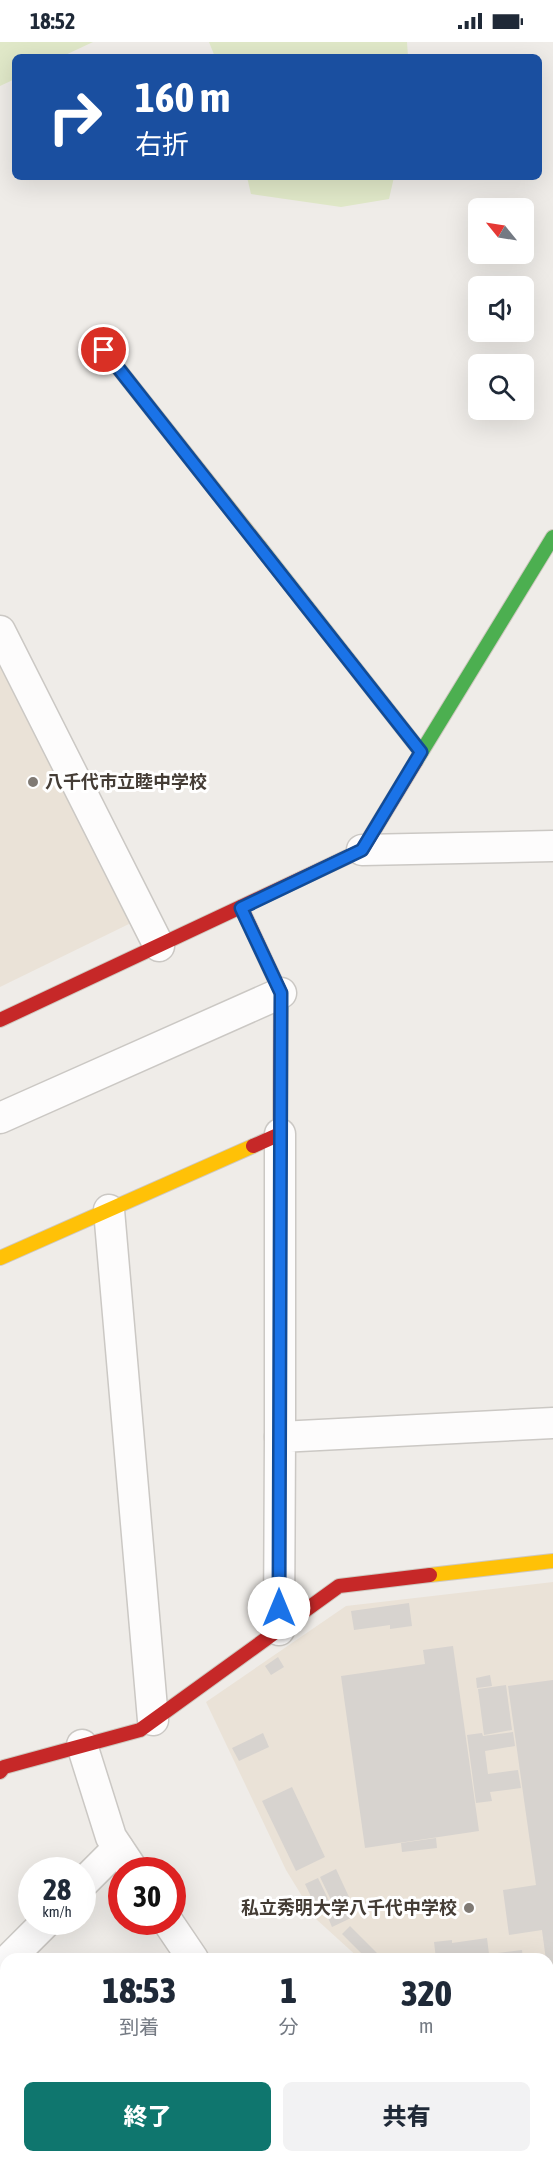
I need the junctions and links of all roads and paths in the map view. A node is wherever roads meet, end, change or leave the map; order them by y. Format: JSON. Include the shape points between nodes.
{"nodes":[{"id":1,"x":104,"y":350,"type":"dead end"},
{"id":2,"x":553,"y":537,"type":"edge"},
{"id":3,"x":0,"y":631,"type":"edge"},
{"id":4,"x":421,"y":752,"type":"junction"},
{"id":5,"x":553,"y":846,"type":"edge"},
{"id":6,"x":362,"y":850,"type":"junction"},
{"id":7,"x":241,"y":908,"type":"junction"},
{"id":8,"x":159,"y":946,"type":"junction"},
{"id":9,"x":281,"y":993,"type":"junction"},
{"id":10,"x":0,"y":1020,"type":"edge"},
{"id":11,"x":0,"y":1118,"type":"edge"},
{"id":12,"x":280,"y":1134,"type":"junction"},
{"id":13,"x":110,"y":1210,"type":"junction"},
{"id":14,"x":0,"y":1258,"type":"edge"},
{"id":15,"x":553,"y":1423,"type":"edge"},
{"id":16,"x":280,"y":1437,"type":"junction"},
{"id":17,"x":553,"y":1561,"type":"edge"},
{"id":18,"x":279,"y":1630,"type":"junction"},
{"id":19,"x":153,"y":1720,"type":"junction"},
{"id":20,"x":82,"y":1745,"type":"junction"},
{"id":21,"x":0,"y":1772,"type":"edge"},
{"id":22,"x":125,"y":1857,"type":"edge"},
{"id":23,"x":33,"y":1935,"type":"edge"},
{"id":24,"x":177,"y":1935,"type":"edge"},
{"id":25,"x":14,"y":1953,"type":"edge"},
{"id":26,"x":189,"y":1953,"type":"edge"}],
"edges":[{"from":1,"to":4,"type":"street"},
{"from":2,"to":4,"type":"street"},
{"from":3,"to":8,"type":"street"},
{"from":4,"to":6,"type":"street"},
{"from":5,"to":6,"type":"street"},
{"from":6,"to":7,"type":"street"},
{"from":7,"to":8,"type":"street"},
{"from":7,"to":9,"type":"street"},
{"from":8,"to":10,"type":"street"},
{"from":9,"to":11,"type":"street"},
{"from":9,"to":12,"type":"street"},
{"from":12,"to":13,"type":"street"},
{"from":12,"to":16,"type":"street"},
{"from":13,"to":14,"type":"street"},
{"from":13,"to":19,"type":"street"},
{"from":15,"to":16,"type":"street"},
{"from":16,"to":18,"type":"street"},
{"from":17,"to":18,"type":"street","via":[[339,1586]]},
{"from":18,"to":19,"type":"street"},
{"from":19,"to":20,"type":"street","via":[[140,1730]]},
{"from":20,"to":21,"type":"street","via":[[4,1767]]},
{"from":20,"to":22,"type":"street","via":[[111,1837]]},
{"from":23,"to":25,"type":"street"},
{"from":24,"to":26,"type":"street"}]}
